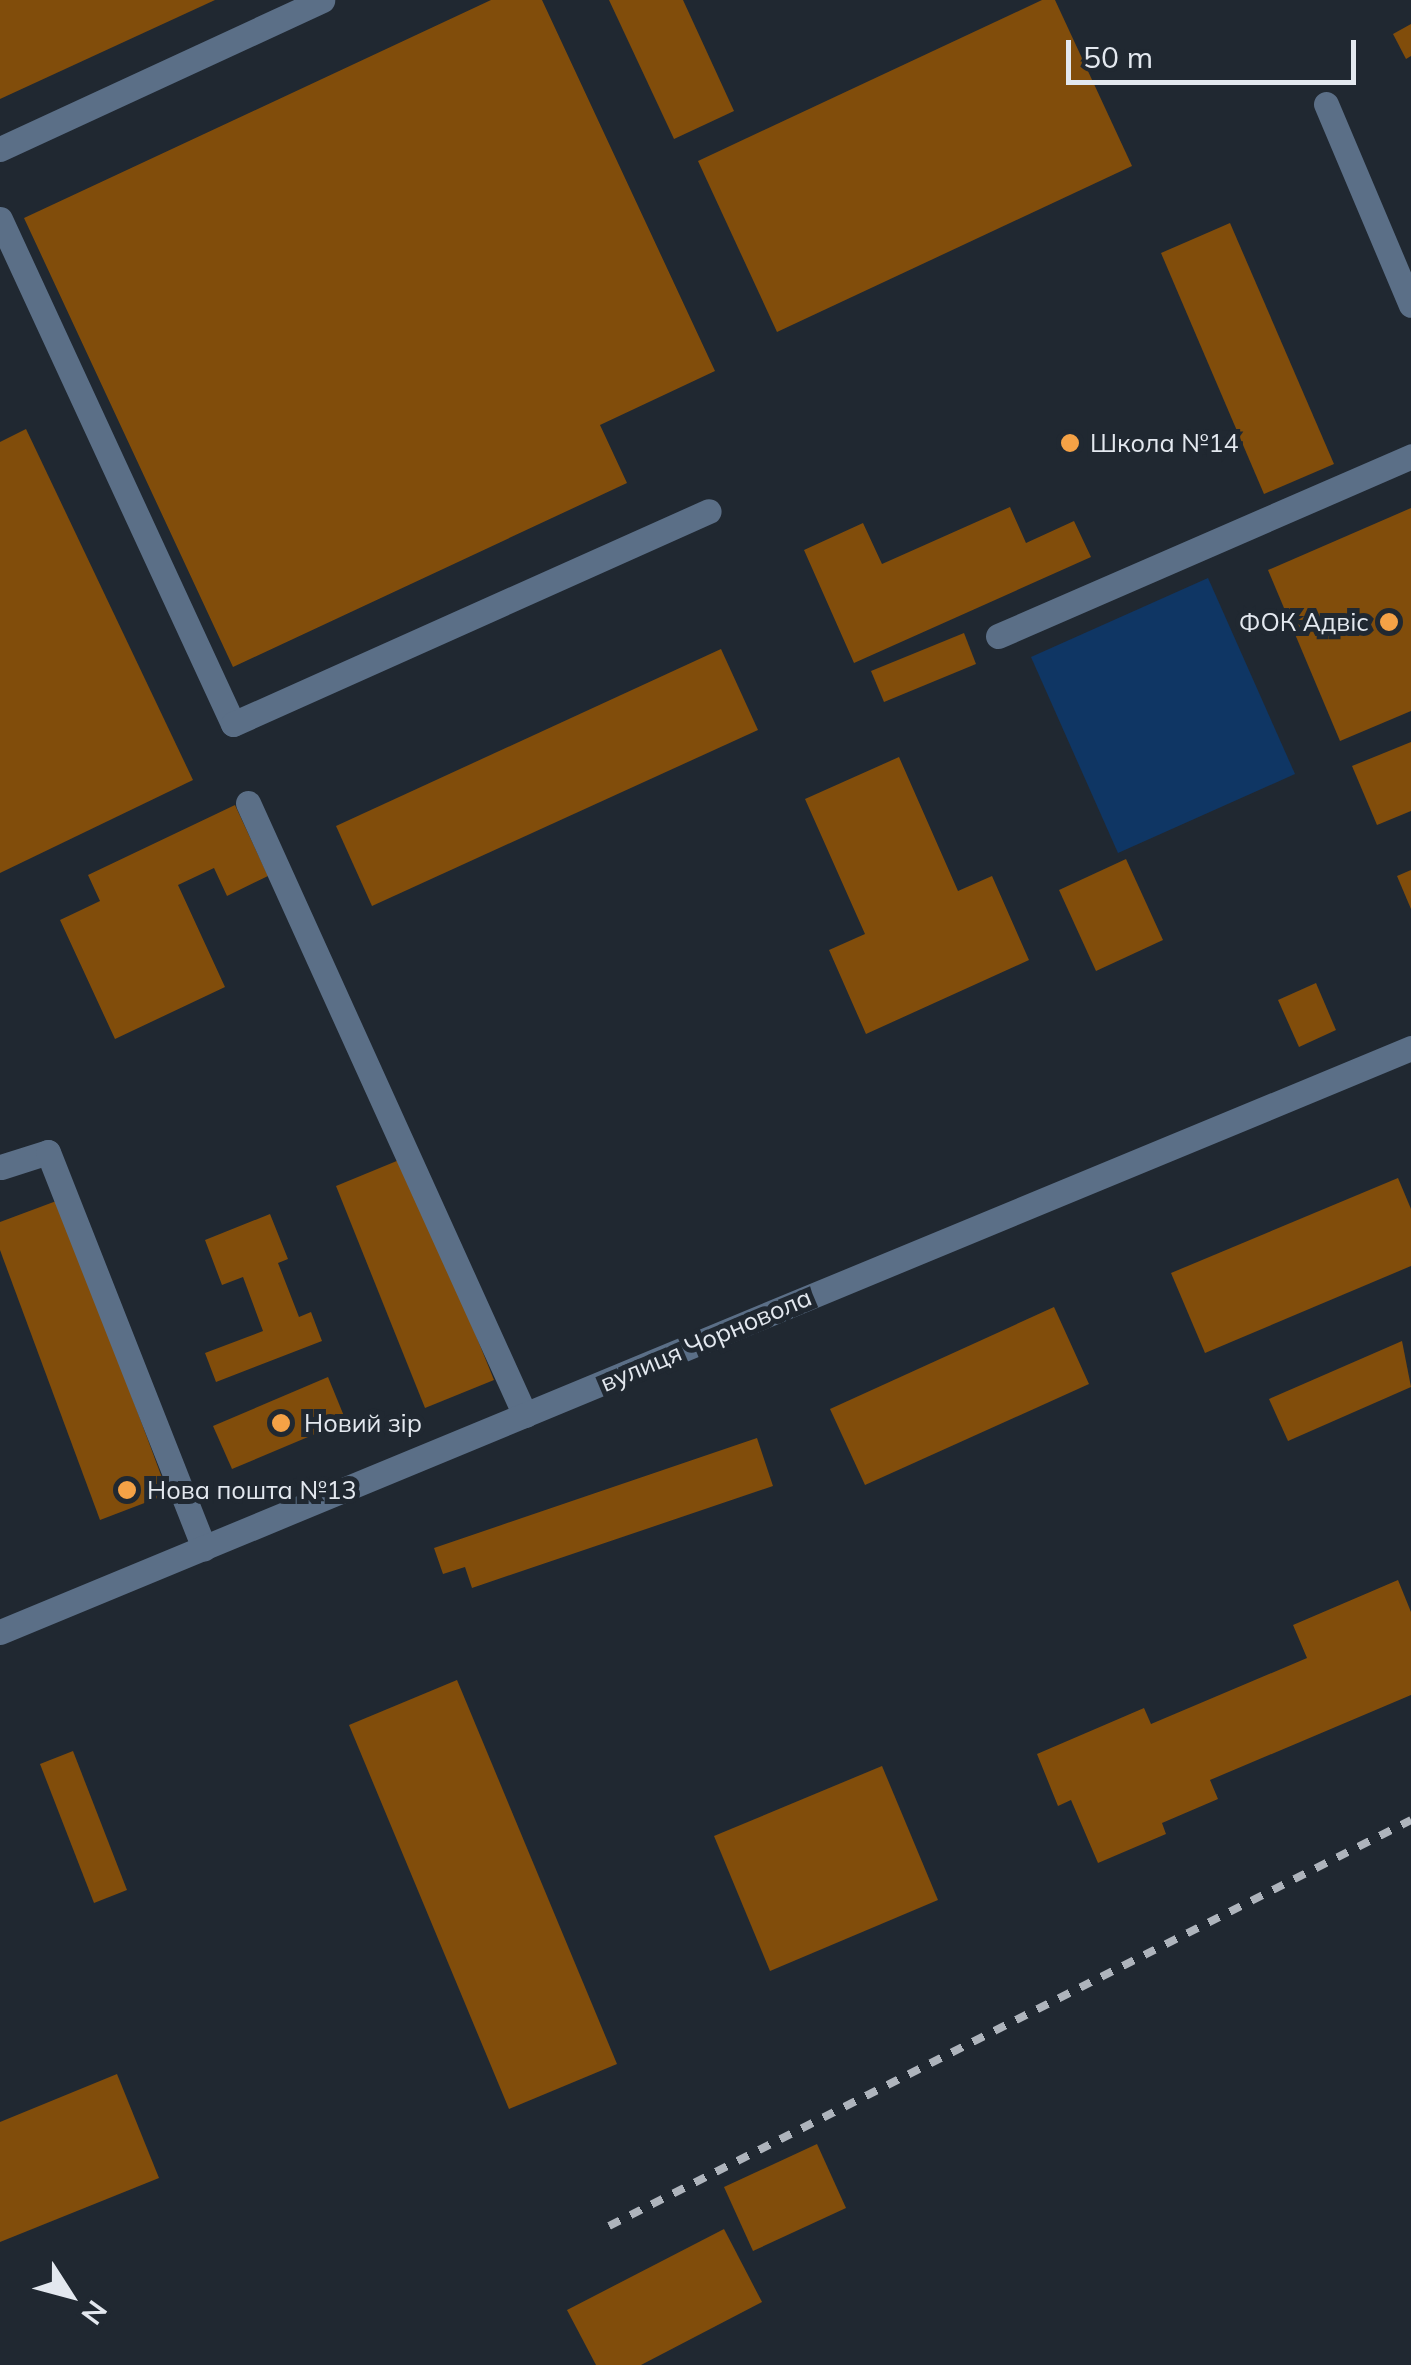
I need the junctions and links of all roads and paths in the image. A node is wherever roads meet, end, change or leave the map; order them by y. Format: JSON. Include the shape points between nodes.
{"nodes":[{"id":1,"x":322,"y":0,"type":"edge"},
{"id":2,"x":1326,"y":104,"type":"dead end"},
{"id":3,"x":0,"y":149,"type":"edge"},
{"id":4,"x":0,"y":219,"type":"edge"},
{"id":5,"x":1411,"y":306,"type":"edge"},
{"id":6,"x":1411,"y":456,"type":"edge"},
{"id":7,"x":709,"y":511,"type":"dead end"},
{"id":8,"x":998,"y":636,"type":"dead end"},
{"id":9,"x":248,"y":803,"type":"dead end"},
{"id":10,"x":1411,"y":1048,"type":"edge"},
{"id":11,"x":1,"y":1167,"type":"edge"},
{"id":12,"x":524,"y":1415,"type":"junction"},
{"id":13,"x":204,"y":1548,"type":"junction"},
{"id":14,"x":0,"y":1632,"type":"edge"}],
"edges":[{"from":1,"to":3,"type":"street"},
{"from":2,"to":5,"type":"street"},
{"from":4,"to":7,"type":"street","via":[[233,724]]},
{"from":6,"to":8,"type":"street"},
{"from":9,"to":12,"type":"street"},
{"from":10,"to":12,"type":"street","name":"вулиця Чорновола"},
{"from":11,"to":13,"type":"street","via":[[48,1152]]},
{"from":12,"to":13,"type":"street","name":"вулиця Чорновола"},
{"from":13,"to":14,"type":"street","name":"вулиця Чорновола"}]}
